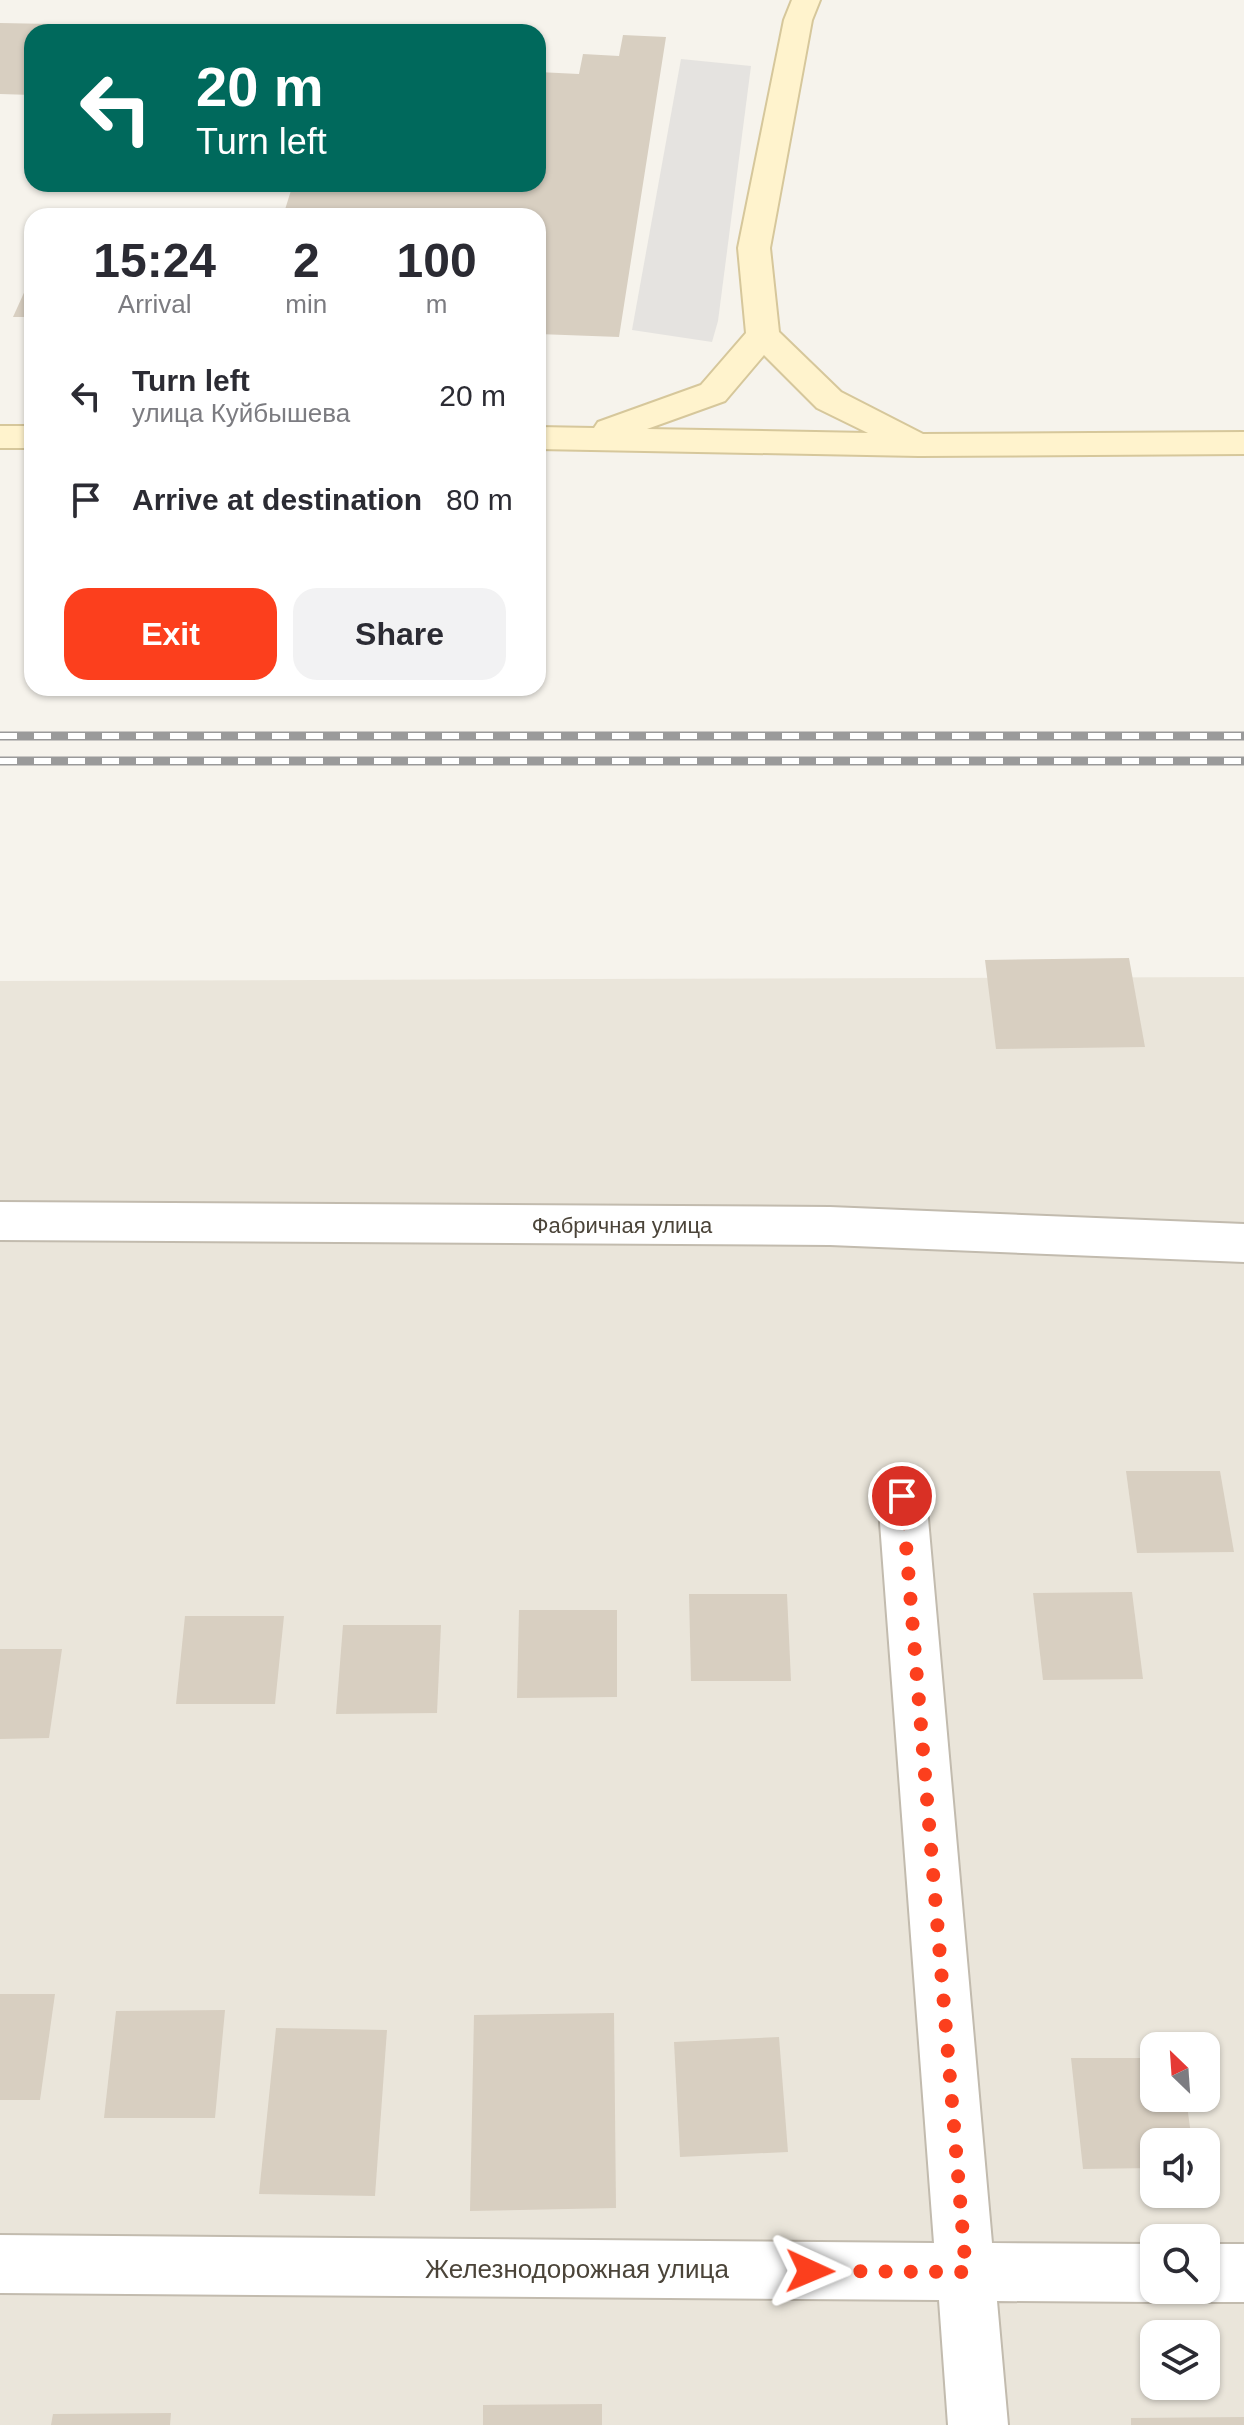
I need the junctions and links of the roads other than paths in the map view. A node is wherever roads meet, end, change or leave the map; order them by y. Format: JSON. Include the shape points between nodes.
{"nodes":[{"id":1,"x":806,"y":0,"type":"edge"},
{"id":2,"x":763,"y":335,"type":"junction"},
{"id":3,"x":0,"y":437,"type":"edge"},
{"id":4,"x":24,"y":437,"type":"edge"},
{"id":5,"x":546,"y":438,"type":"edge"},
{"id":6,"x":586,"y":438,"type":"junction"},
{"id":7,"x":1244,"y":443,"type":"edge"},
{"id":8,"x":919,"y":445,"type":"junction"},
{"id":9,"x":0,"y":1221,"type":"edge"},
{"id":10,"x":1244,"y":1243,"type":"edge"},
{"id":11,"x":902,"y":1496,"type":"dead end"},
{"id":12,"x":0,"y":2264,"type":"edge"},
{"id":13,"x":966,"y":2272,"type":"junction"},
{"id":14,"x":1140,"y":2273,"type":"edge"},
{"id":15,"x":1220,"y":2273,"type":"edge"},
{"id":16,"x":1244,"y":2273,"type":"edge"},
{"id":17,"x":978,"y":2425,"type":"edge"}],
"edges":[{"from":1,"to":2,"type":"street","via":[[754,248]]},
{"from":2,"to":6,"type":"street","via":[[713,393]]},
{"from":2,"to":8,"type":"street","via":[[829,400]]},
{"from":3,"to":4,"type":"street"},
{"from":5,"to":6,"type":"street"},
{"from":6,"to":8,"type":"street"},
{"from":7,"to":8,"type":"street"},
{"from":9,"to":10,"type":"street","name":"Фабричная улица","via":[[830,1226]]},
{"from":11,"to":13,"type":"street"},
{"from":12,"to":13,"type":"street","name":"Железнодорожная улица"},
{"from":13,"to":14,"type":"street","name":"Железнодорожная улица"},
{"from":13,"to":17,"type":"street"},
{"from":15,"to":16,"type":"street"}]}
